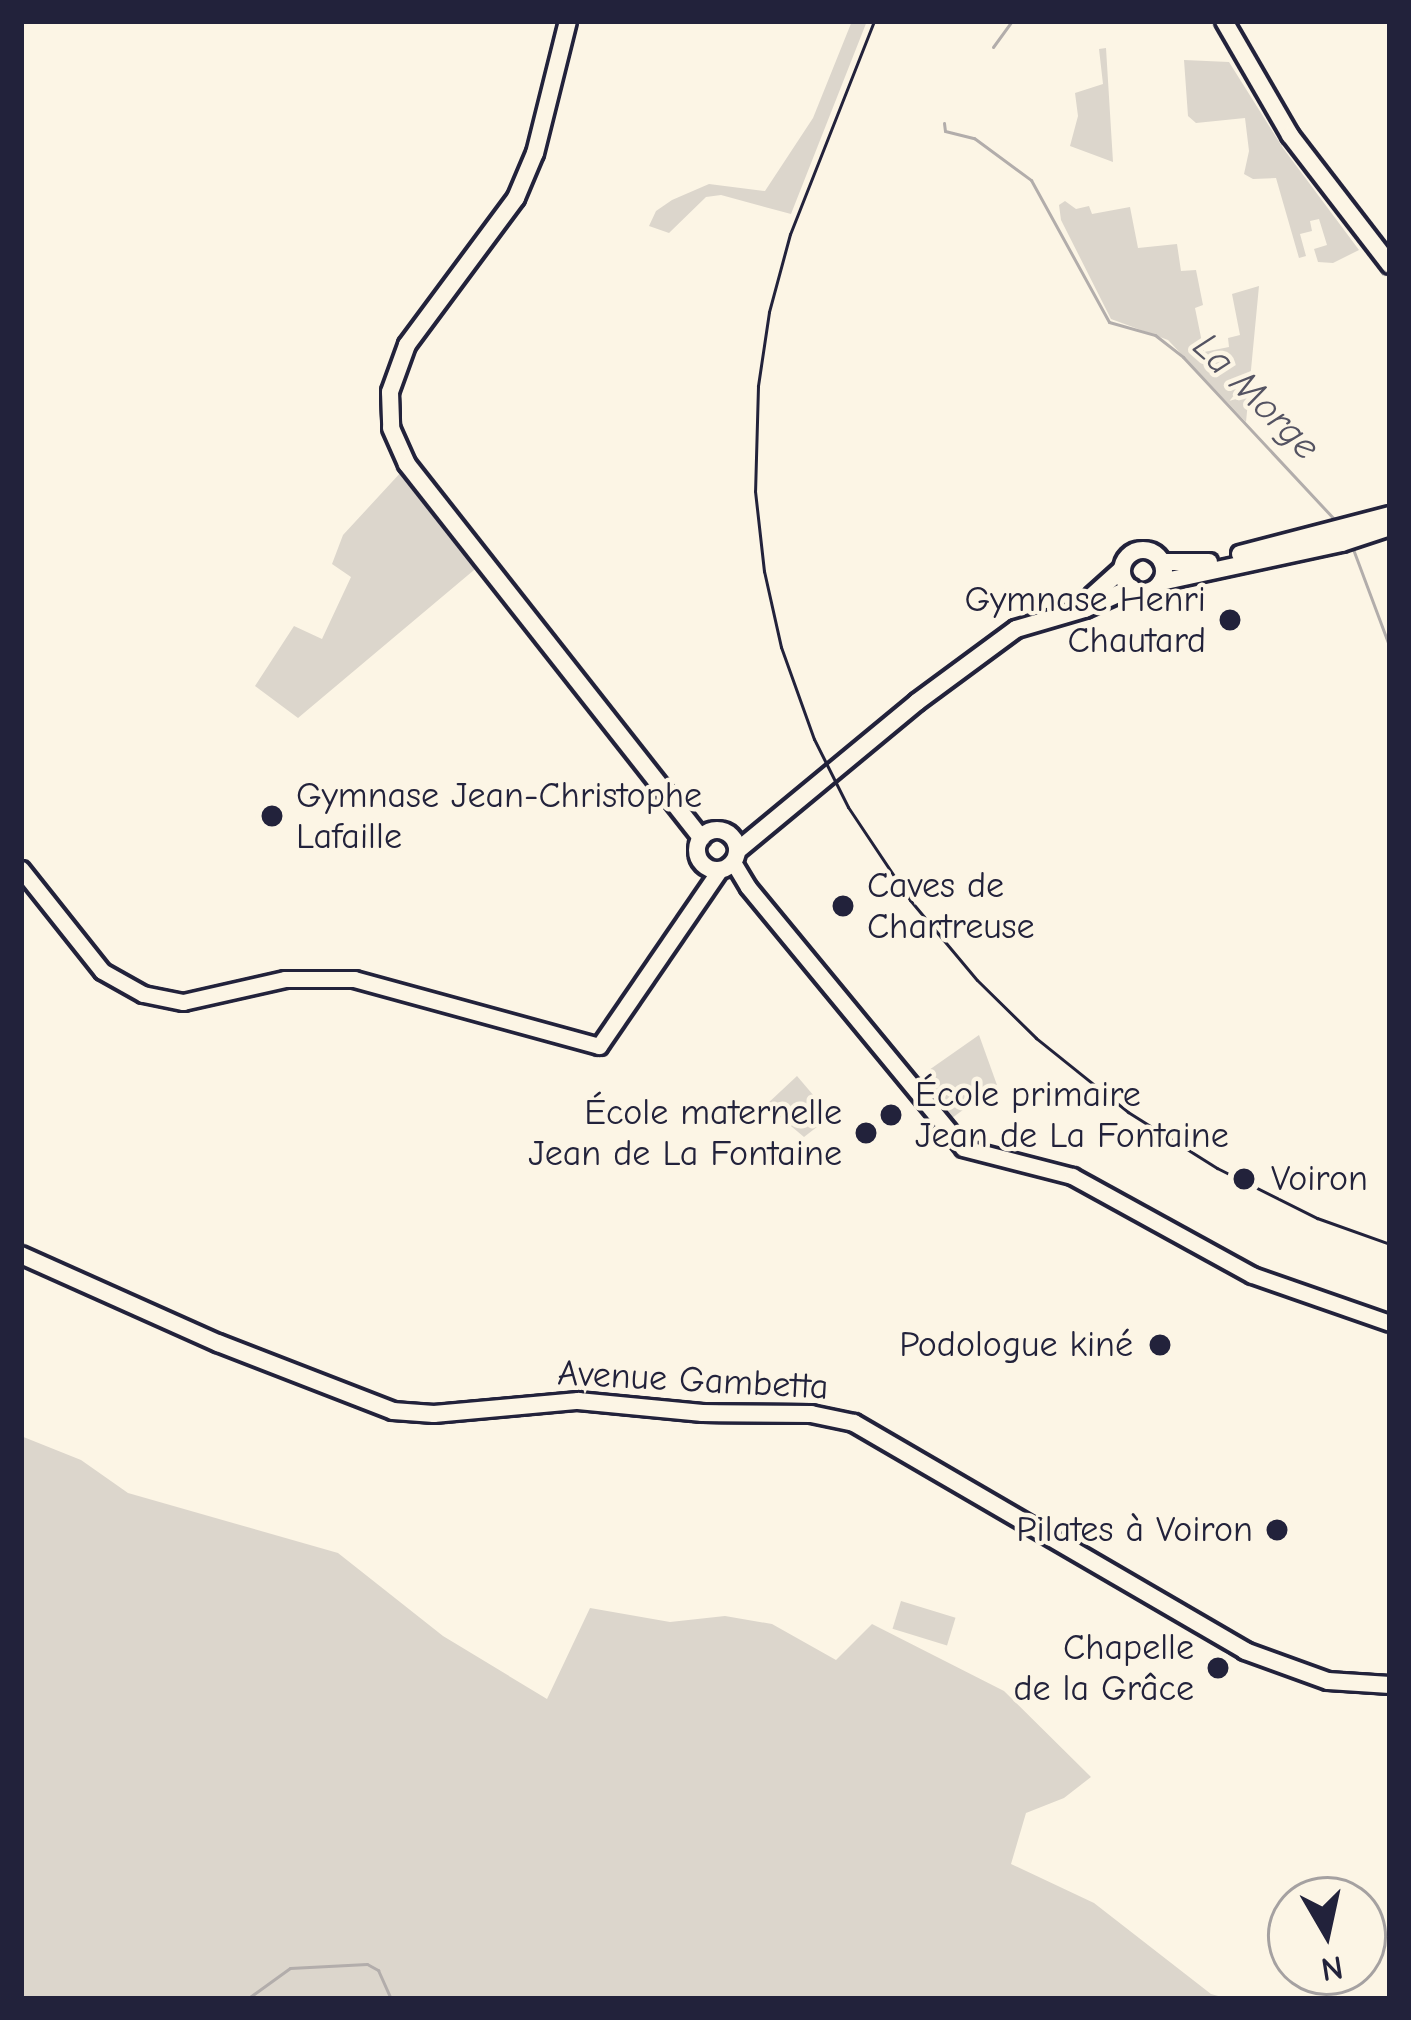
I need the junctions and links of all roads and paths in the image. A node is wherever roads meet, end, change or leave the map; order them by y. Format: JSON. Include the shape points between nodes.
{"nodes":[{"id":1,"x":568,"y":21,"type":"edge"},
{"id":2,"x":1211,"y":21,"type":"edge"},
{"id":3,"x":1224,"y":21,"type":"edge"},
{"id":4,"x":1254,"y":80,"type":"junction"},
{"id":5,"x":1390,"y":265,"type":"edge"},
{"id":6,"x":1390,"y":515,"type":"edge"},
{"id":7,"x":1390,"y":527,"type":"edge"},
{"id":8,"x":1346,"y":535,"type":"junction"},
{"id":9,"x":1162,"y":562,"type":"junction"},
{"id":10,"x":1122,"y":569,"type":"junction"},
{"id":11,"x":1161,"y":582,"type":"junction"},
{"id":12,"x":1131,"y":588,"type":"junction"},
{"id":13,"x":935,"y":688,"type":"junction"},
{"id":14,"x":706,"y":834,"type":"junction"},
{"id":15,"x":726,"y":859,"type":"junction"},
{"id":16,"x":21,"y":869,"type":"edge"},
{"id":17,"x":21,"y":1255,"type":"edge"},
{"id":18,"x":1390,"y":1323,"type":"edge"},
{"id":19,"x":1390,"y":1685,"type":"edge"}],
"edges":[{"from":1,"to":14,"type":"main road","via":[[516,198],[406,345],[390,392],[398,448],[554,654]]},
{"from":2,"to":4,"type":"main road"},
{"from":3,"to":4,"type":"main road"},
{"from":4,"to":5,"type":"main road"},
{"from":6,"to":8,"type":"main road"},
{"from":7,"to":8,"type":"main road"},
{"from":8,"to":9,"type":"main road","via":[[1196,565]]},
{"from":8,"to":11,"type":"main road"},
{"from":9,"to":10,"type":"main road","via":[[1141,550]]},
{"from":9,"to":11,"type":"main road"},
{"from":10,"to":12,"type":"main road"},
{"from":10,"to":13,"type":"main road","via":[[1092,596],[997,632]]},
{"from":11,"to":12,"type":"main road","via":[[1146,592]]},
{"from":12,"to":13,"type":"main road","via":[[1016,629]]},
{"from":13,"to":15,"type":"main road"},
{"from":14,"to":15,"type":"main road"},
{"from":14,"to":15,"type":"main road","via":[[698,856]]},
{"from":15,"to":16,"type":"street","via":[[599,1046],[354,979],[292,978],[162,1000],[114,980]]},
{"from":15,"to":18,"type":"street","via":[[963,1148],[1072,1176],[1252,1275]]},
{"from":17,"to":19,"type":"main road","name":"Avenue Gambetta","via":[[393,1412],[578,1402],[854,1423],[1245,1651],[1328,1681]]}]}
